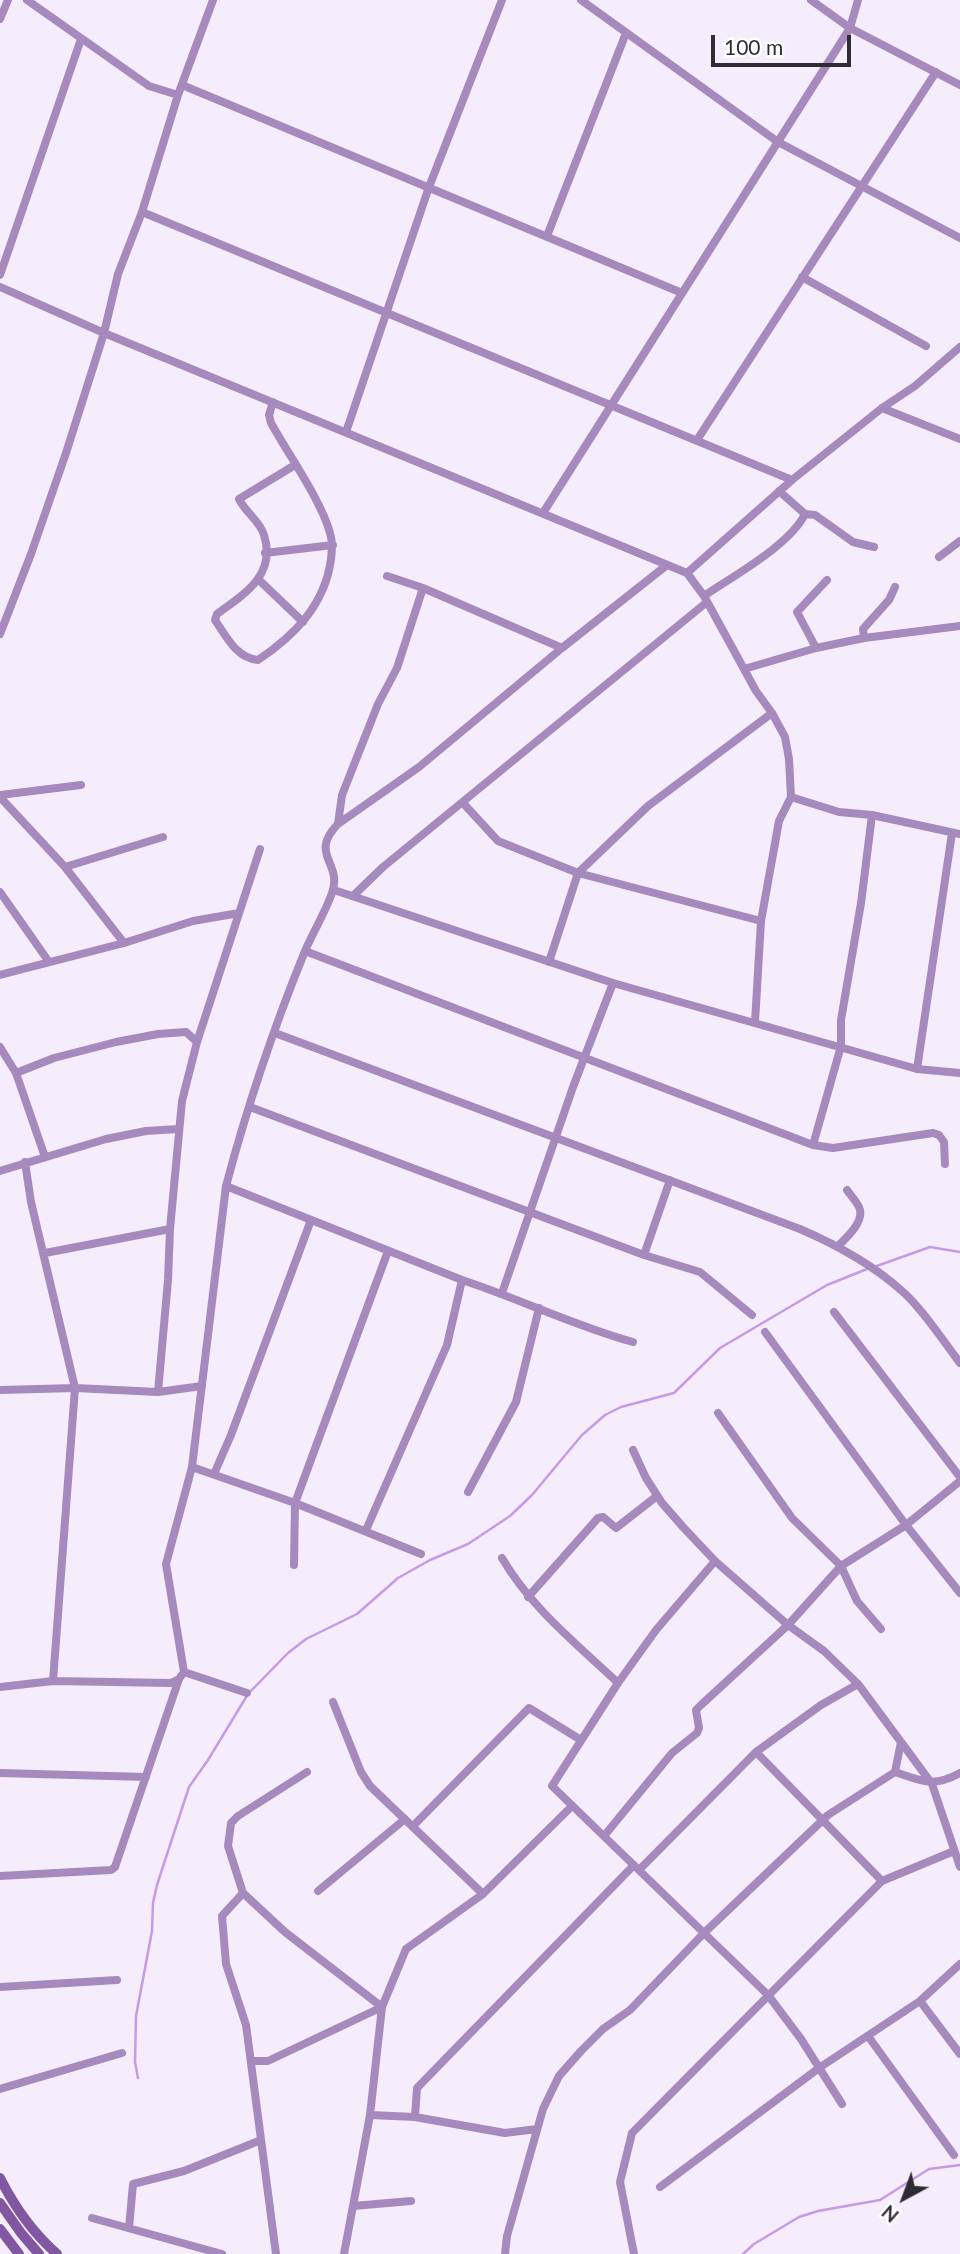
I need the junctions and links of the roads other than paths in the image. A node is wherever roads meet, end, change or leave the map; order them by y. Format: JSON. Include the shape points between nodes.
{"nodes":[{"id":1,"x":8,"y":0,"type":"edge"},
{"id":2,"x":27,"y":0,"type":"edge"},
{"id":3,"x":213,"y":0,"type":"edge"},
{"id":4,"x":502,"y":0,"type":"edge"},
{"id":5,"x":581,"y":0,"type":"edge"},
{"id":6,"x":811,"y":0,"type":"edge"},
{"id":7,"x":858,"y":0,"type":"edge"},
{"id":8,"x":0,"y":19,"type":"edge"},
{"id":9,"x":850,"y":28,"type":"junction"},
{"id":10,"x":626,"y":33,"type":"junction"},
{"id":11,"x":82,"y":38,"type":"junction"},
{"id":12,"x":936,"y":72,"type":"junction"},
{"id":13,"x":182,"y":85,"type":"junction"},
{"id":14,"x":960,"y":85,"type":"edge"},
{"id":15,"x":178,"y":95,"type":"junction"},
{"id":16,"x":778,"y":142,"type":"junction"},
{"id":17,"x":862,"y":186,"type":"junction"},
{"id":18,"x":429,"y":187,"type":"junction"},
{"id":19,"x":142,"y":212,"type":"junction"},
{"id":20,"x":547,"y":236,"type":"junction"},
{"id":21,"x":960,"y":238,"type":"edge"},
{"id":22,"x":0,"y":275,"type":"edge"},
{"id":23,"x":803,"y":277,"type":"junction"},
{"id":24,"x":0,"y":287,"type":"edge"},
{"id":25,"x":682,"y":293,"type":"junction"},
{"id":26,"x":387,"y":313,"type":"junction"},
{"id":27,"x":104,"y":332,"type":"junction"},
{"id":28,"x":926,"y":346,"type":"dead end"},
{"id":29,"x":960,"y":347,"type":"edge"},
{"id":30,"x":273,"y":402,"type":"junction"},
{"id":31,"x":610,"y":407,"type":"junction"},
{"id":32,"x":881,"y":408,"type":"junction"},
{"id":33,"x":346,"y":432,"type":"junction"},
{"id":34,"x":960,"y":439,"type":"edge"},
{"id":35,"x":696,"y":440,"type":"junction"},
{"id":36,"x":295,"y":465,"type":"junction"},
{"id":37,"x":792,"y":480,"type":"junction"},
{"id":38,"x":779,"y":491,"type":"junction"},
{"id":39,"x":543,"y":513,"type":"junction"},
{"id":40,"x":805,"y":514,"type":"junction"},
{"id":41,"x":960,"y":541,"type":"edge"},
{"id":42,"x":333,"y":545,"type":"junction"},
{"id":43,"x":874,"y":547,"type":"dead end"},
{"id":44,"x":265,"y":553,"type":"junction"},
{"id":45,"x":939,"y":557,"type":"dead end"},
{"id":46,"x":667,"y":565,"type":"junction"},
{"id":47,"x":687,"y":573,"type":"junction"},
{"id":48,"x":387,"y":576,"type":"dead end"},
{"id":49,"x":259,"y":580,"type":"junction"},
{"id":50,"x":827,"y":580,"type":"dead end"},
{"id":51,"x":895,"y":587,"type":"dead end"},
{"id":52,"x":423,"y":588,"type":"junction"},
{"id":53,"x":705,"y":598,"type":"junction"},
{"id":54,"x":303,"y":622,"type":"junction"},
{"id":55,"x":960,"y":626,"type":"edge"},
{"id":56,"x":0,"y":634,"type":"edge"},
{"id":57,"x":864,"y":638,"type":"junction"},
{"id":58,"x":562,"y":648,"type":"junction"},
{"id":59,"x":816,"y":648,"type":"junction"},
{"id":60,"x":744,"y":669,"type":"junction"},
{"id":61,"x":772,"y":713,"type":"junction"},
{"id":62,"x":80,"y":785,"type":"dead end"},
{"id":63,"x":0,"y":796,"type":"edge"},
{"id":64,"x":791,"y":797,"type":"junction"},
{"id":65,"x":463,"y":803,"type":"junction"},
{"id":66,"x":872,"y":815,"type":"junction"},
{"id":67,"x":338,"y":824,"type":"junction"},
{"id":68,"x":956,"y":834,"type":"edge"},
{"id":69,"x":163,"y":837,"type":"dead end"},
{"id":70,"x":260,"y":849,"type":"dead end"},
{"id":71,"x":65,"y":867,"type":"junction"},
{"id":72,"x":578,"y":873,"type":"junction"},
{"id":73,"x":334,"y":890,"type":"junction"},
{"id":74,"x":0,"y":892,"type":"edge"},
{"id":75,"x":353,"y":896,"type":"junction"},
{"id":76,"x":239,"y":913,"type":"junction"},
{"id":77,"x":761,"y":921,"type":"junction"},
{"id":78,"x":124,"y":943,"type":"junction"},
{"id":79,"x":305,"y":951,"type":"junction"},
{"id":80,"x":49,"y":962,"type":"junction"},
{"id":81,"x":549,"y":962,"type":"junction"},
{"id":82,"x":0,"y":975,"type":"edge"},
{"id":83,"x":613,"y":983,"type":"junction"},
{"id":84,"x":755,"y":1022,"type":"junction"},
{"id":85,"x":275,"y":1033,"type":"junction"},
{"id":86,"x":197,"y":1042,"type":"junction"},
{"id":87,"x":841,"y":1046,"type":"junction"},
{"id":88,"x":0,"y":1047,"type":"edge"},
{"id":89,"x":585,"y":1057,"type":"junction"},
{"id":90,"x":917,"y":1069,"type":"junction"},
{"id":91,"x":16,"y":1073,"type":"junction"},
{"id":92,"x":960,"y":1073,"type":"edge"},
{"id":93,"x":250,"y":1107,"type":"junction"},
{"id":94,"x":178,"y":1129,"type":"junction"},
{"id":95,"x":555,"y":1138,"type":"junction"},
{"id":96,"x":814,"y":1145,"type":"junction"},
{"id":97,"x":45,"y":1157,"type":"junction"},
{"id":98,"x":25,"y":1162,"type":"junction"},
{"id":99,"x":944,"y":1164,"type":"dead end"},
{"id":100,"x":0,"y":1171,"type":"edge"},
{"id":101,"x":670,"y":1180,"type":"junction"},
{"id":102,"x":226,"y":1186,"type":"junction"},
{"id":103,"x":847,"y":1190,"type":"dead end"},
{"id":104,"x":529,"y":1212,"type":"junction"},
{"id":105,"x":311,"y":1220,"type":"junction"},
{"id":106,"x":170,"y":1229,"type":"junction"},
{"id":107,"x":838,"y":1246,"type":"junction"},
{"id":108,"x":388,"y":1251,"type":"junction"},
{"id":109,"x":45,"y":1253,"type":"junction"},
{"id":110,"x":644,"y":1255,"type":"junction"},
{"id":111,"x":462,"y":1280,"type":"junction"},
{"id":112,"x":502,"y":1293,"type":"junction"},
{"id":113,"x":539,"y":1308,"type":"junction"},
{"id":114,"x":834,"y":1312,"type":"dead end"},
{"id":115,"x":752,"y":1315,"type":"dead end"},
{"id":116,"x":765,"y":1332,"type":"dead end"},
{"id":117,"x":633,"y":1342,"type":"dead end"},
{"id":118,"x":960,"y":1363,"type":"edge"},
{"id":119,"x":202,"y":1386,"type":"junction"},
{"id":120,"x":75,"y":1388,"type":"junction"},
{"id":121,"x":0,"y":1390,"type":"edge"},
{"id":122,"x":158,"y":1392,"type":"junction"},
{"id":123,"x":718,"y":1413,"type":"dead end"},
{"id":124,"x":633,"y":1450,"type":"dead end"},
{"id":125,"x":192,"y":1467,"type":"junction"},
{"id":126,"x":214,"y":1474,"type":"junction"},
{"id":127,"x":960,"y":1479,"type":"edge"},
{"id":128,"x":468,"y":1492,"type":"dead end"},
{"id":129,"x":657,"y":1496,"type":"junction"},
{"id":130,"x":295,"y":1503,"type":"junction"},
{"id":131,"x":906,"y":1525,"type":"junction"},
{"id":132,"x":366,"y":1530,"type":"junction"},
{"id":133,"x":421,"y":1554,"type":"dead end"},
{"id":134,"x":502,"y":1558,"type":"dead end"},
{"id":135,"x":715,"y":1561,"type":"junction"},
{"id":136,"x":294,"y":1565,"type":"dead end"},
{"id":137,"x":841,"y":1566,"type":"junction"},
{"id":138,"x":960,"y":1593,"type":"edge"},
{"id":139,"x":528,"y":1597,"type":"junction"},
{"id":140,"x":788,"y":1625,"type":"junction"},
{"id":141,"x":881,"y":1629,"type":"dead end"},
{"id":142,"x":182,"y":1676,"type":"junction"},
{"id":143,"x":53,"y":1681,"type":"junction"},
{"id":144,"x":618,"y":1683,"type":"junction"},
{"id":145,"x":858,"y":1684,"type":"junction"},
{"id":146,"x":0,"y":1687,"type":"edge"},
{"id":147,"x":247,"y":1693,"type":"dead end"},
{"id":148,"x":333,"y":1702,"type":"dead end"},
{"id":149,"x":581,"y":1740,"type":"junction"},
{"id":150,"x":901,"y":1742,"type":"junction"},
{"id":151,"x":756,"y":1752,"type":"junction"},
{"id":152,"x":307,"y":1772,"type":"dead end"},
{"id":153,"x":895,"y":1772,"type":"junction"},
{"id":154,"x":0,"y":1773,"type":"edge"},
{"id":155,"x":960,"y":1773,"type":"edge"},
{"id":156,"x":146,"y":1777,"type":"junction"},
{"id":157,"x":932,"y":1783,"type":"junction"},
{"id":158,"x":572,"y":1806,"type":"junction"},
{"id":159,"x":405,"y":1819,"type":"junction"},
{"id":160,"x":823,"y":1820,"type":"junction"},
{"id":161,"x":413,"y":1826,"type":"junction"},
{"id":162,"x":604,"y":1836,"type":"junction"},
{"id":163,"x":954,"y":1851,"type":"junction"},
{"id":164,"x":960,"y":1867,"type":"edge"},
{"id":165,"x":636,"y":1868,"type":"junction"},
{"id":166,"x":0,"y":1876,"type":"edge"},
{"id":167,"x":882,"y":1881,"type":"junction"},
{"id":168,"x":318,"y":1891,"type":"dead end"},
{"id":169,"x":243,"y":1893,"type":"junction"},
{"id":170,"x":483,"y":1894,"type":"junction"},
{"id":171,"x":704,"y":1933,"type":"junction"},
{"id":172,"x":960,"y":1964,"type":"edge"},
{"id":173,"x":117,"y":1979,"type":"dead end"},
{"id":174,"x":0,"y":1987,"type":"edge"},
{"id":175,"x":768,"y":1996,"type":"junction"},
{"id":176,"x":920,"y":2001,"type":"junction"},
{"id":177,"x":382,"y":2007,"type":"junction"},
{"id":178,"x":868,"y":2036,"type":"junction"},
{"id":179,"x":122,"y":2053,"type":"dead end"},
{"id":180,"x":960,"y":2054,"type":"edge"},
{"id":181,"x":251,"y":2061,"type":"junction"},
{"id":182,"x":819,"y":2068,"type":"junction"},
{"id":183,"x":0,"y":2090,"type":"edge"},
{"id":184,"x":842,"y":2104,"type":"dead end"},
{"id":185,"x":370,"y":2115,"type":"junction"},
{"id":186,"x":415,"y":2117,"type":"junction"},
{"id":187,"x":537,"y":2129,"type":"junction"},
{"id":188,"x":261,"y":2140,"type":"junction"},
{"id":189,"x":954,"y":2155,"type":"dead end"},
{"id":190,"x":0,"y":2178,"type":"edge"},
{"id":191,"x":660,"y":2187,"type":"dead end"},
{"id":192,"x":411,"y":2201,"type":"dead end"},
{"id":193,"x":0,"y":2203,"type":"edge"},
{"id":194,"x":353,"y":2206,"type":"junction"},
{"id":195,"x":92,"y":2218,"type":"dead end"},
{"id":196,"x":129,"y":2228,"type":"junction"},
{"id":197,"x":0,"y":2229,"type":"edge"},
{"id":198,"x":19,"y":2254,"type":"edge"},
{"id":199,"x":39,"y":2254,"type":"edge"},
{"id":200,"x":57,"y":2254,"type":"edge"},
{"id":201,"x":222,"y":2254,"type":"edge"},
{"id":202,"x":276,"y":2254,"type":"edge"},
{"id":203,"x":344,"y":2254,"type":"edge"},
{"id":204,"x":505,"y":2254,"type":"edge"},
{"id":205,"x":634,"y":2254,"type":"edge"}],
"edges":[{"from":1,"to":8,"type":"street"},
{"from":2,"to":11,"type":"street"},
{"from":3,"to":13,"type":"street"},
{"from":4,"to":18,"type":"street"},
{"from":5,"to":10,"type":"street"},
{"from":6,"to":9,"type":"street"},
{"from":7,"to":9,"type":"street"},
{"from":9,"to":12,"type":"street"},
{"from":9,"to":16,"type":"street"},
{"from":10,"to":16,"type":"street"},
{"from":10,"to":20,"type":"street"},
{"from":11,"to":15,"type":"street","via":[[149,86]]},
{"from":11,"to":22,"type":"street"},
{"from":12,"to":14,"type":"street"},
{"from":12,"to":17,"type":"street"},
{"from":13,"to":15,"type":"street"},
{"from":13,"to":18,"type":"street"},
{"from":15,"to":19,"type":"street"},
{"from":16,"to":17,"type":"street"},
{"from":16,"to":25,"type":"street"},
{"from":17,"to":21,"type":"street"},
{"from":17,"to":23,"type":"street"},
{"from":18,"to":20,"type":"street"},
{"from":18,"to":26,"type":"street"},
{"from":19,"to":26,"type":"street"},
{"from":19,"to":27,"type":"street","via":[[118,274]]},
{"from":20,"to":25,"type":"street"},
{"from":23,"to":28,"type":"street"},
{"from":23,"to":35,"type":"street"},
{"from":24,"to":27,"type":"street"},
{"from":25,"to":31,"type":"street"},
{"from":26,"to":31,"type":"street"},
{"from":26,"to":33,"type":"street"},
{"from":27,"to":30,"type":"street"},
{"from":27,"to":56,"type":"street","via":[[36,541]]},
{"from":29,"to":32,"type":"street"},
{"from":30,"to":33,"type":"street"},
{"from":30,"to":36,"type":"street","via":[[271,423]]},
{"from":31,"to":35,"type":"street"},
{"from":31,"to":39,"type":"street"},
{"from":32,"to":34,"type":"street"},
{"from":32,"to":37,"type":"street"},
{"from":33,"to":39,"type":"street"},
{"from":35,"to":37,"type":"street"},
{"from":36,"to":42,"type":"street"},
{"from":36,"to":44,"type":"street","via":[[239,499],[264,536]]},
{"from":37,"to":38,"type":"street"},
{"from":38,"to":40,"type":"street"},
{"from":38,"to":47,"type":"street"},
{"from":39,"to":46,"type":"street"},
{"from":40,"to":43,"type":"street","via":[[815,515],[853,542]]},
{"from":40,"to":53,"type":"street","via":[[795,530]]},
{"from":41,"to":45,"type":"street"},
{"from":42,"to":44,"type":"street"},
{"from":42,"to":54,"type":"street","via":[[322,595]]},
{"from":44,"to":49,"type":"street"},
{"from":46,"to":47,"type":"street"},
{"from":46,"to":58,"type":"street"},
{"from":47,"to":53,"type":"street"},
{"from":48,"to":52,"type":"street"},
{"from":49,"to":54,"type":"street"},
{"from":49,"to":54,"type":"street","via":[[215,617],[238,652],[258,660]]},
{"from":50,"to":59,"type":"street","via":[[797,612]]},
{"from":51,"to":57,"type":"street","via":[[863,628]]},
{"from":52,"to":58,"type":"street"},
{"from":52,"to":67,"type":"street","via":[[397,668],[342,795]]},
{"from":53,"to":60,"type":"street"},
{"from":53,"to":65,"type":"street"},
{"from":55,"to":57,"type":"street"},
{"from":57,"to":59,"type":"street"},
{"from":58,"to":67,"type":"street","via":[[419,766]]},
{"from":59,"to":60,"type":"street"},
{"from":60,"to":61,"type":"street"},
{"from":61,"to":64,"type":"street","via":[[785,737]]},
{"from":61,"to":72,"type":"street","via":[[648,806]]},
{"from":62,"to":63,"type":"street"},
{"from":63,"to":71,"type":"street"},
{"from":64,"to":66,"type":"street","via":[[839,812]]},
{"from":64,"to":77,"type":"street","via":[[779,821]]},
{"from":65,"to":72,"type":"street","via":[[498,841]]},
{"from":65,"to":75,"type":"street"},
{"from":66,"to":68,"type":"street"},
{"from":66,"to":87,"type":"street"},
{"from":67,"to":73,"type":"street","via":[[324,844]]},
{"from":68,"to":90,"type":"street"},
{"from":69,"to":71,"type":"street"},
{"from":70,"to":76,"type":"street"},
{"from":71,"to":78,"type":"street"},
{"from":72,"to":77,"type":"street"},
{"from":72,"to":81,"type":"street"},
{"from":73,"to":75,"type":"street"},
{"from":73,"to":79,"type":"street"},
{"from":74,"to":80,"type":"street"},
{"from":75,"to":81,"type":"street"},
{"from":76,"to":78,"type":"street","via":[[193,920]]},
{"from":76,"to":86,"type":"street"},
{"from":77,"to":84,"type":"street"},
{"from":78,"to":80,"type":"street"},
{"from":79,"to":85,"type":"street"},
{"from":79,"to":89,"type":"street"},
{"from":80,"to":82,"type":"street"},
{"from":81,"to":83,"type":"street"},
{"from":83,"to":84,"type":"street"},
{"from":83,"to":89,"type":"street"},
{"from":84,"to":87,"type":"street"},
{"from":85,"to":93,"type":"street"},
{"from":85,"to":95,"type":"street"},
{"from":86,"to":91,"type":"street","via":[[186,1032],[158,1034],[54,1058]]},
{"from":86,"to":94,"type":"street"},
{"from":87,"to":90,"type":"street"},
{"from":87,"to":96,"type":"street"},
{"from":88,"to":91,"type":"street"},
{"from":89,"to":95,"type":"street"},
{"from":89,"to":96,"type":"street"},
{"from":90,"to":92,"type":"street"},
{"from":91,"to":97,"type":"street"},
{"from":93,"to":102,"type":"street"},
{"from":93,"to":104,"type":"street"},
{"from":94,"to":97,"type":"street","via":[[106,1139]]},
{"from":94,"to":106,"type":"street"},
{"from":95,"to":101,"type":"street"},
{"from":95,"to":104,"type":"street"},
{"from":96,"to":99,"type":"street","via":[[833,1148],[933,1133],[944,1142]]},
{"from":97,"to":98,"type":"street"},
{"from":98,"to":100,"type":"street"},
{"from":98,"to":109,"type":"street"},
{"from":101,"to":107,"type":"street"},
{"from":101,"to":110,"type":"street"},
{"from":102,"to":105,"type":"street"},
{"from":102,"to":119,"type":"street"},
{"from":103,"to":107,"type":"street","via":[[860,1217]]},
{"from":104,"to":110,"type":"street"},
{"from":104,"to":112,"type":"street"},
{"from":105,"to":108,"type":"street"},
{"from":105,"to":126,"type":"street"},
{"from":106,"to":109,"type":"street"},
{"from":106,"to":122,"type":"street"},
{"from":107,"to":118,"type":"street","via":[[904,1292]]},
{"from":108,"to":111,"type":"street"},
{"from":108,"to":130,"type":"street"},
{"from":109,"to":120,"type":"street"},
{"from":110,"to":115,"type":"street","via":[[700,1272]]},
{"from":111,"to":112,"type":"street"},
{"from":111,"to":132,"type":"street","via":[[447,1345]]},
{"from":112,"to":113,"type":"street"},
{"from":113,"to":117,"type":"street"},
{"from":113,"to":128,"type":"street","via":[[516,1402]]},
{"from":114,"to":127,"type":"street"},
{"from":116,"to":131,"type":"street"},
{"from":119,"to":122,"type":"street"},
{"from":119,"to":125,"type":"street"},
{"from":120,"to":121,"type":"street"},
{"from":120,"to":122,"type":"street"},
{"from":120,"to":143,"type":"street"},
{"from":123,"to":137,"type":"street","via":[[792,1518]]},
{"from":124,"to":129,"type":"street"},
{"from":125,"to":126,"type":"street"},
{"from":125,"to":142,"type":"street","via":[[166,1564]]},
{"from":126,"to":130,"type":"street"},
{"from":127,"to":131,"type":"street"},
{"from":129,"to":135,"type":"street"},
{"from":129,"to":139,"type":"street","via":[[616,1528],[598,1518]]},
{"from":130,"to":132,"type":"street"},
{"from":130,"to":136,"type":"street"},
{"from":131,"to":137,"type":"street"},
{"from":131,"to":138,"type":"street"},
{"from":132,"to":133,"type":"street"},
{"from":134,"to":139,"type":"street"},
{"from":135,"to":140,"type":"street"},
{"from":135,"to":144,"type":"street"},
{"from":137,"to":140,"type":"street"},
{"from":137,"to":141,"type":"street","via":[[856,1601]]},
{"from":139,"to":144,"type":"street"},
{"from":140,"to":145,"type":"street"},
{"from":140,"to":162,"type":"street","via":[[696,1710],[697,1733],[672,1753]]},
{"from":142,"to":143,"type":"street","via":[[171,1683]]},
{"from":142,"to":147,"type":"street"},
{"from":142,"to":156,"type":"street"},
{"from":143,"to":146,"type":"street"},
{"from":144,"to":149,"type":"street"},
{"from":145,"to":150,"type":"street"},
{"from":145,"to":151,"type":"street"},
{"from":148,"to":159,"type":"street","via":[[360,1772]]},
{"from":149,"to":158,"type":"street","via":[[552,1786]]},
{"from":149,"to":161,"type":"street","via":[[529,1707]]},
{"from":150,"to":153,"type":"street"},
{"from":150,"to":157,"type":"street"},
{"from":151,"to":160,"type":"street"},
{"from":151,"to":165,"type":"street"},
{"from":152,"to":169,"type":"street","via":[[231,1823],[228,1846]]},
{"from":153,"to":157,"type":"street"},
{"from":153,"to":160,"type":"street"},
{"from":154,"to":156,"type":"street"},
{"from":155,"to":157,"type":"street"},
{"from":156,"to":166,"type":"street","via":[[111,1870]]},
{"from":157,"to":163,"type":"street"},
{"from":158,"to":162,"type":"street"},
{"from":158,"to":170,"type":"street"},
{"from":159,"to":161,"type":"street"},
{"from":159,"to":168,"type":"street"},
{"from":160,"to":167,"type":"street"},
{"from":160,"to":171,"type":"street"},
{"from":161,"to":170,"type":"street"},
{"from":162,"to":165,"type":"street"},
{"from":163,"to":164,"type":"street"},
{"from":163,"to":167,"type":"street"},
{"from":165,"to":171,"type":"street"},
{"from":165,"to":186,"type":"street","via":[[417,2088]]},
{"from":167,"to":175,"type":"street"},
{"from":169,"to":177,"type":"street","via":[[285,1932]]},
{"from":169,"to":181,"type":"street","via":[[222,1916],[226,1964],[246,2025]]},
{"from":170,"to":177,"type":"street","via":[[406,1949]]},
{"from":171,"to":175,"type":"street"},
{"from":171,"to":187,"type":"street","via":[[630,2010],[580,2051],[550,2092]]},
{"from":172,"to":176,"type":"street"},
{"from":173,"to":174,"type":"street"},
{"from":175,"to":182,"type":"street"},
{"from":175,"to":205,"type":"street","via":[[632,2133],[620,2193]]},
{"from":176,"to":178,"type":"street"},
{"from":176,"to":180,"type":"street"},
{"from":177,"to":181,"type":"street","via":[[268,2061]]},
{"from":177,"to":185,"type":"street"},
{"from":178,"to":182,"type":"street"},
{"from":178,"to":189,"type":"street"},
{"from":179,"to":183,"type":"street"},
{"from":181,"to":188,"type":"street"},
{"from":182,"to":184,"type":"street"},
{"from":182,"to":191,"type":"street"},
{"from":185,"to":186,"type":"street"},
{"from":185,"to":194,"type":"street"},
{"from":186,"to":187,"type":"street","via":[[505,2133]]},
{"from":187,"to":204,"type":"street"},
{"from":188,"to":196,"type":"street","via":[[184,2171],[133,2184]]},
{"from":188,"to":202,"type":"street"},
{"from":190,"to":200,"type":"main road","via":[[10,2200]]},
{"from":192,"to":194,"type":"street"},
{"from":193,"to":199,"type":"main road"},
{"from":194,"to":203,"type":"street"},
{"from":195,"to":196,"type":"street"},
{"from":196,"to":201,"type":"street"},
{"from":197,"to":198,"type":"main road"}]}
